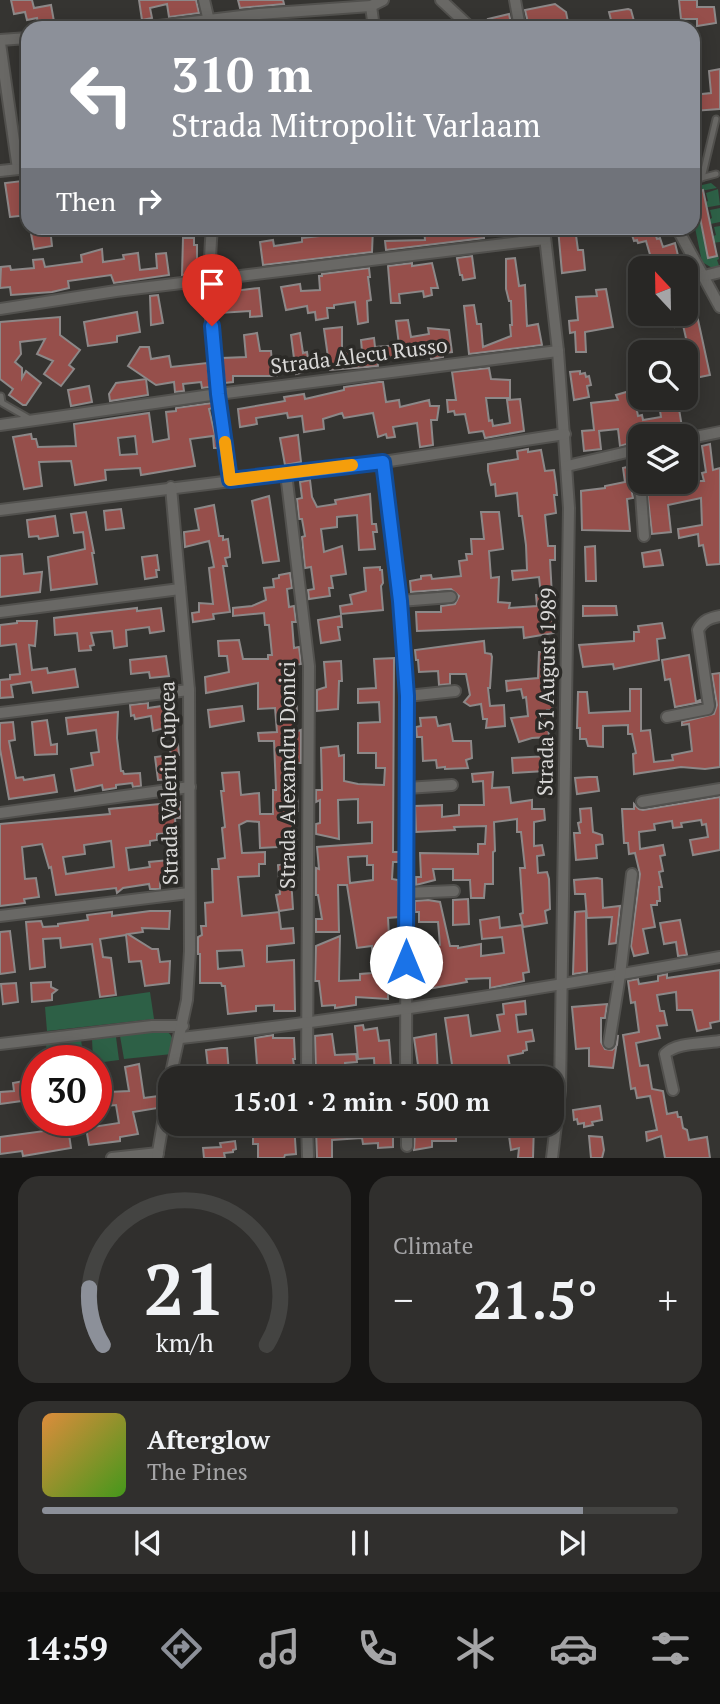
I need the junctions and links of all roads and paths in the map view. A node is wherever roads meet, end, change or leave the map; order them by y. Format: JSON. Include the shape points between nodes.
{"nodes":[{"id":1,"x":204,"y":0,"type":"edge"},
{"id":2,"x":383,"y":0,"type":"edge"},
{"id":3,"x":441,"y":0,"type":"edge"},
{"id":4,"x":515,"y":0,"type":"edge"},
{"id":5,"x":371,"y":6,"type":"junction"},
{"id":6,"x":209,"y":21,"type":"joint"},
{"id":7,"x":373,"y":21,"type":"edge"},
{"id":8,"x":464,"y":21,"type":"edge"},
{"id":9,"x":519,"y":21,"type":"edge"},
{"id":10,"x":21,"y":39,"type":"edge"},
{"id":11,"x":0,"y":42,"type":"edge"},
{"id":12,"x":716,"y":119,"type":"dead end"},
{"id":13,"x":21,"y":157,"type":"edge"},
{"id":14,"x":21,"y":168,"type":"edge"},
{"id":15,"x":0,"y":171,"type":"edge"},
{"id":16,"x":716,"y":174,"type":"dead end"},
{"id":17,"x":702,"y":178,"type":"joint"},
{"id":18,"x":211,"y":235,"type":"edge"},
{"id":19,"x":530,"y":235,"type":"edge"},
{"id":20,"x":544,"y":235,"type":"edge"},
{"id":21,"x":681,"y":235,"type":"edge"},
{"id":22,"x":720,"y":272,"type":"edge"},
{"id":23,"x":704,"y":276,"type":"junction"},
{"id":24,"x":208,"y":280,"type":"junction"},
{"id":25,"x":720,"y":307,"type":"edge"},
{"id":26,"x":0,"y":309,"type":"edge"},
{"id":27,"x":558,"y":351,"type":"junction"},
{"id":28,"x":218,"y":394,"type":"junction"},
{"id":29,"x":1,"y":396,"type":"edge"},
{"id":30,"x":33,"y":422,"type":"junction"},
{"id":31,"x":0,"y":425,"type":"edge"},
{"id":32,"x":720,"y":432,"type":"edge"},
{"id":33,"x":565,"y":434,"type":"junction"},
{"id":34,"x":698,"y":437,"type":"edge"},
{"id":35,"x":628,"y":452,"type":"edge"},
{"id":36,"x":383,"y":462,"type":"junction"},
{"id":37,"x":567,"y":466,"type":"junction"},
{"id":38,"x":286,"y":473,"type":"junction"},
{"id":39,"x":230,"y":480,"type":"junction"},
{"id":40,"x":171,"y":487,"type":"junction"},
{"id":41,"x":641,"y":494,"type":"edge"},
{"id":42,"x":0,"y":510,"type":"edge"},
{"id":43,"x":644,"y":536,"type":"dead end"},
{"id":44,"x":180,"y":589,"type":"junction"},
{"id":45,"x":451,"y":597,"type":"dead end"},
{"id":46,"x":400,"y":601,"type":"junction"},
{"id":47,"x":0,"y":612,"type":"edge"},
{"id":48,"x":720,"y":616,"type":"edge"},
{"id":49,"x":189,"y":690,"type":"junction"},
{"id":50,"x":455,"y":691,"type":"dead end"},
{"id":51,"x":407,"y":696,"type":"junction"},
{"id":52,"x":0,"y":713,"type":"edge"},
{"id":53,"x":667,"y":717,"type":"dead end"},
{"id":54,"x":452,"y":785,"type":"dead end"},
{"id":55,"x":190,"y":787,"type":"junction"},
{"id":56,"x":407,"y":788,"type":"junction"},
{"id":57,"x":720,"y":789,"type":"edge"},
{"id":58,"x":642,"y":802,"type":"dead end"},
{"id":59,"x":0,"y":813,"type":"edge"},
{"id":60,"x":632,"y":874,"type":"dead end"},
{"id":61,"x":454,"y":891,"type":"dead end"},
{"id":62,"x":190,"y":893,"type":"junction"},
{"id":63,"x":406,"y":893,"type":"junction"},
{"id":64,"x":0,"y":916,"type":"edge"},
{"id":65,"x":720,"y":957,"type":"edge"},
{"id":66,"x":620,"y":975,"type":"junction"},
{"id":67,"x":561,"y":986,"type":"junction"},
{"id":68,"x":406,"y":1008,"type":"junction"},
{"id":69,"x":306,"y":1024,"type":"junction"},
{"id":70,"x":182,"y":1032,"type":"junction"},
{"id":71,"x":720,"y":1041,"type":"edge"},
{"id":72,"x":609,"y":1043,"type":"dead end"},
{"id":73,"x":0,"y":1044,"type":"edge"},
{"id":74,"x":173,"y":1066,"type":"edge"},
{"id":75,"x":307,"y":1066,"type":"edge"},
{"id":76,"x":406,"y":1066,"type":"edge"},
{"id":77,"x":673,"y":1090,"type":"dead end"},
{"id":78,"x":161,"y":1136,"type":"edge"},
{"id":79,"x":307,"y":1136,"type":"edge"},
{"id":80,"x":407,"y":1136,"type":"edge"},
{"id":81,"x":407,"y":1146,"type":"dead end"},
{"id":82,"x":158,"y":1156,"type":"edge"},
{"id":83,"x":308,"y":1156,"type":"dead end"},
{"id":84,"x":112,"y":1158,"type":"edge"},
{"id":85,"x":552,"y":1158,"type":"edge"}],
"edges":[{"from":1,"to":6,"type":"street"},
{"from":2,"to":5,"type":"street"},
{"from":3,"to":8,"type":"street"},
{"from":4,"to":9,"type":"street"},
{"from":5,"to":6,"type":"street"},
{"from":5,"to":7,"type":"street"},
{"from":10,"to":11,"type":"street"},
{"from":11,"to":13,"type":"street"},
{"from":12,"to":17,"type":"lane"},
{"from":14,"to":15,"type":"street"},
{"from":16,"to":17,"type":"lane"},
{"from":18,"to":24,"type":"street"},
{"from":19,"to":24,"type":"street"},
{"from":20,"to":27,"type":"street","name":"Strada 31 August 1989"},
{"from":21,"to":23,"type":"street"},
{"from":22,"to":23,"type":"street"},
{"from":23,"to":25,"type":"street"},
{"from":24,"to":26,"type":"street"},
{"from":24,"to":28,"type":"street"},
{"from":27,"to":28,"type":"street","name":"Strada Alecu Russo"},
{"from":27,"to":33,"type":"street","name":"Strada 31 August 1989"},
{"from":28,"to":30,"type":"street","name":"Strada Alecu Russo"},
{"from":28,"to":39,"type":"street"},
{"from":29,"to":30,"type":"lane","via":[[2,403]]},
{"from":30,"to":31,"type":"street","name":"Strada Alecu Russo"},
{"from":32,"to":34,"type":"street"},
{"from":33,"to":36,"type":"street"},
{"from":33,"to":37,"type":"street","name":"Strada 31 August 1989"},
{"from":35,"to":37,"type":"street"},
{"from":36,"to":38,"type":"street"},
{"from":36,"to":46,"type":"street"},
{"from":37,"to":67,"type":"street","name":"Strada 31 August 1989","via":[[569,618]]},
{"from":38,"to":39,"type":"street"},
{"from":38,"to":69,"type":"street","name":"Strada Alexandru Donici","via":[[309,666]]},
{"from":39,"to":40,"type":"street"},
{"from":40,"to":42,"type":"street"},
{"from":40,"to":44,"type":"street","name":"Strada Valeriu Cupcea"},
{"from":41,"to":43,"type":"street"},
{"from":44,"to":47,"type":"street"},
{"from":44,"to":49,"type":"street","name":"Strada Valeriu Cupcea"},
{"from":45,"to":46,"type":"street"},
{"from":46,"to":51,"type":"street"},
{"from":48,"to":53,"type":"street","via":[[698,630],[708,709]]},
{"from":49,"to":52,"type":"street"},
{"from":49,"to":55,"type":"street","name":"Strada Valeriu Cupcea"},
{"from":50,"to":51,"type":"street"},
{"from":51,"to":56,"type":"street"},
{"from":54,"to":56,"type":"street"},
{"from":55,"to":59,"type":"street"},
{"from":55,"to":62,"type":"street","name":"Strada Valeriu Cupcea"},
{"from":56,"to":63,"type":"street"},
{"from":57,"to":58,"type":"street"},
{"from":60,"to":66,"type":"street"},
{"from":61,"to":63,"type":"street"},
{"from":62,"to":64,"type":"street"},
{"from":62,"to":70,"type":"street","name":"Strada Valeriu Cupcea"},
{"from":63,"to":68,"type":"street"},
{"from":65,"to":66,"type":"street"},
{"from":66,"to":67,"type":"street"},
{"from":66,"to":72,"type":"street"},
{"from":67,"to":68,"type":"street"},
{"from":67,"to":85,"type":"street","name":"Strada 31 August 1989","via":[[560,1091]]},
{"from":68,"to":69,"type":"street"},
{"from":68,"to":76,"type":"street"},
{"from":69,"to":70,"type":"street"},
{"from":69,"to":75,"type":"street","name":"Strada Alexandru Donici"},
{"from":70,"to":73,"type":"street","via":[[152,1026]]},
{"from":70,"to":74,"type":"street","name":"Strada Valeriu Cupcea"},
{"from":71,"to":77,"type":"street","via":[[667,1051]]},
{"from":78,"to":82,"type":"street","name":"Strada Valeriu Cupcea"},
{"from":79,"to":83,"type":"street"},
{"from":80,"to":81,"type":"street"},
{"from":82,"to":84,"type":"street"}]}
